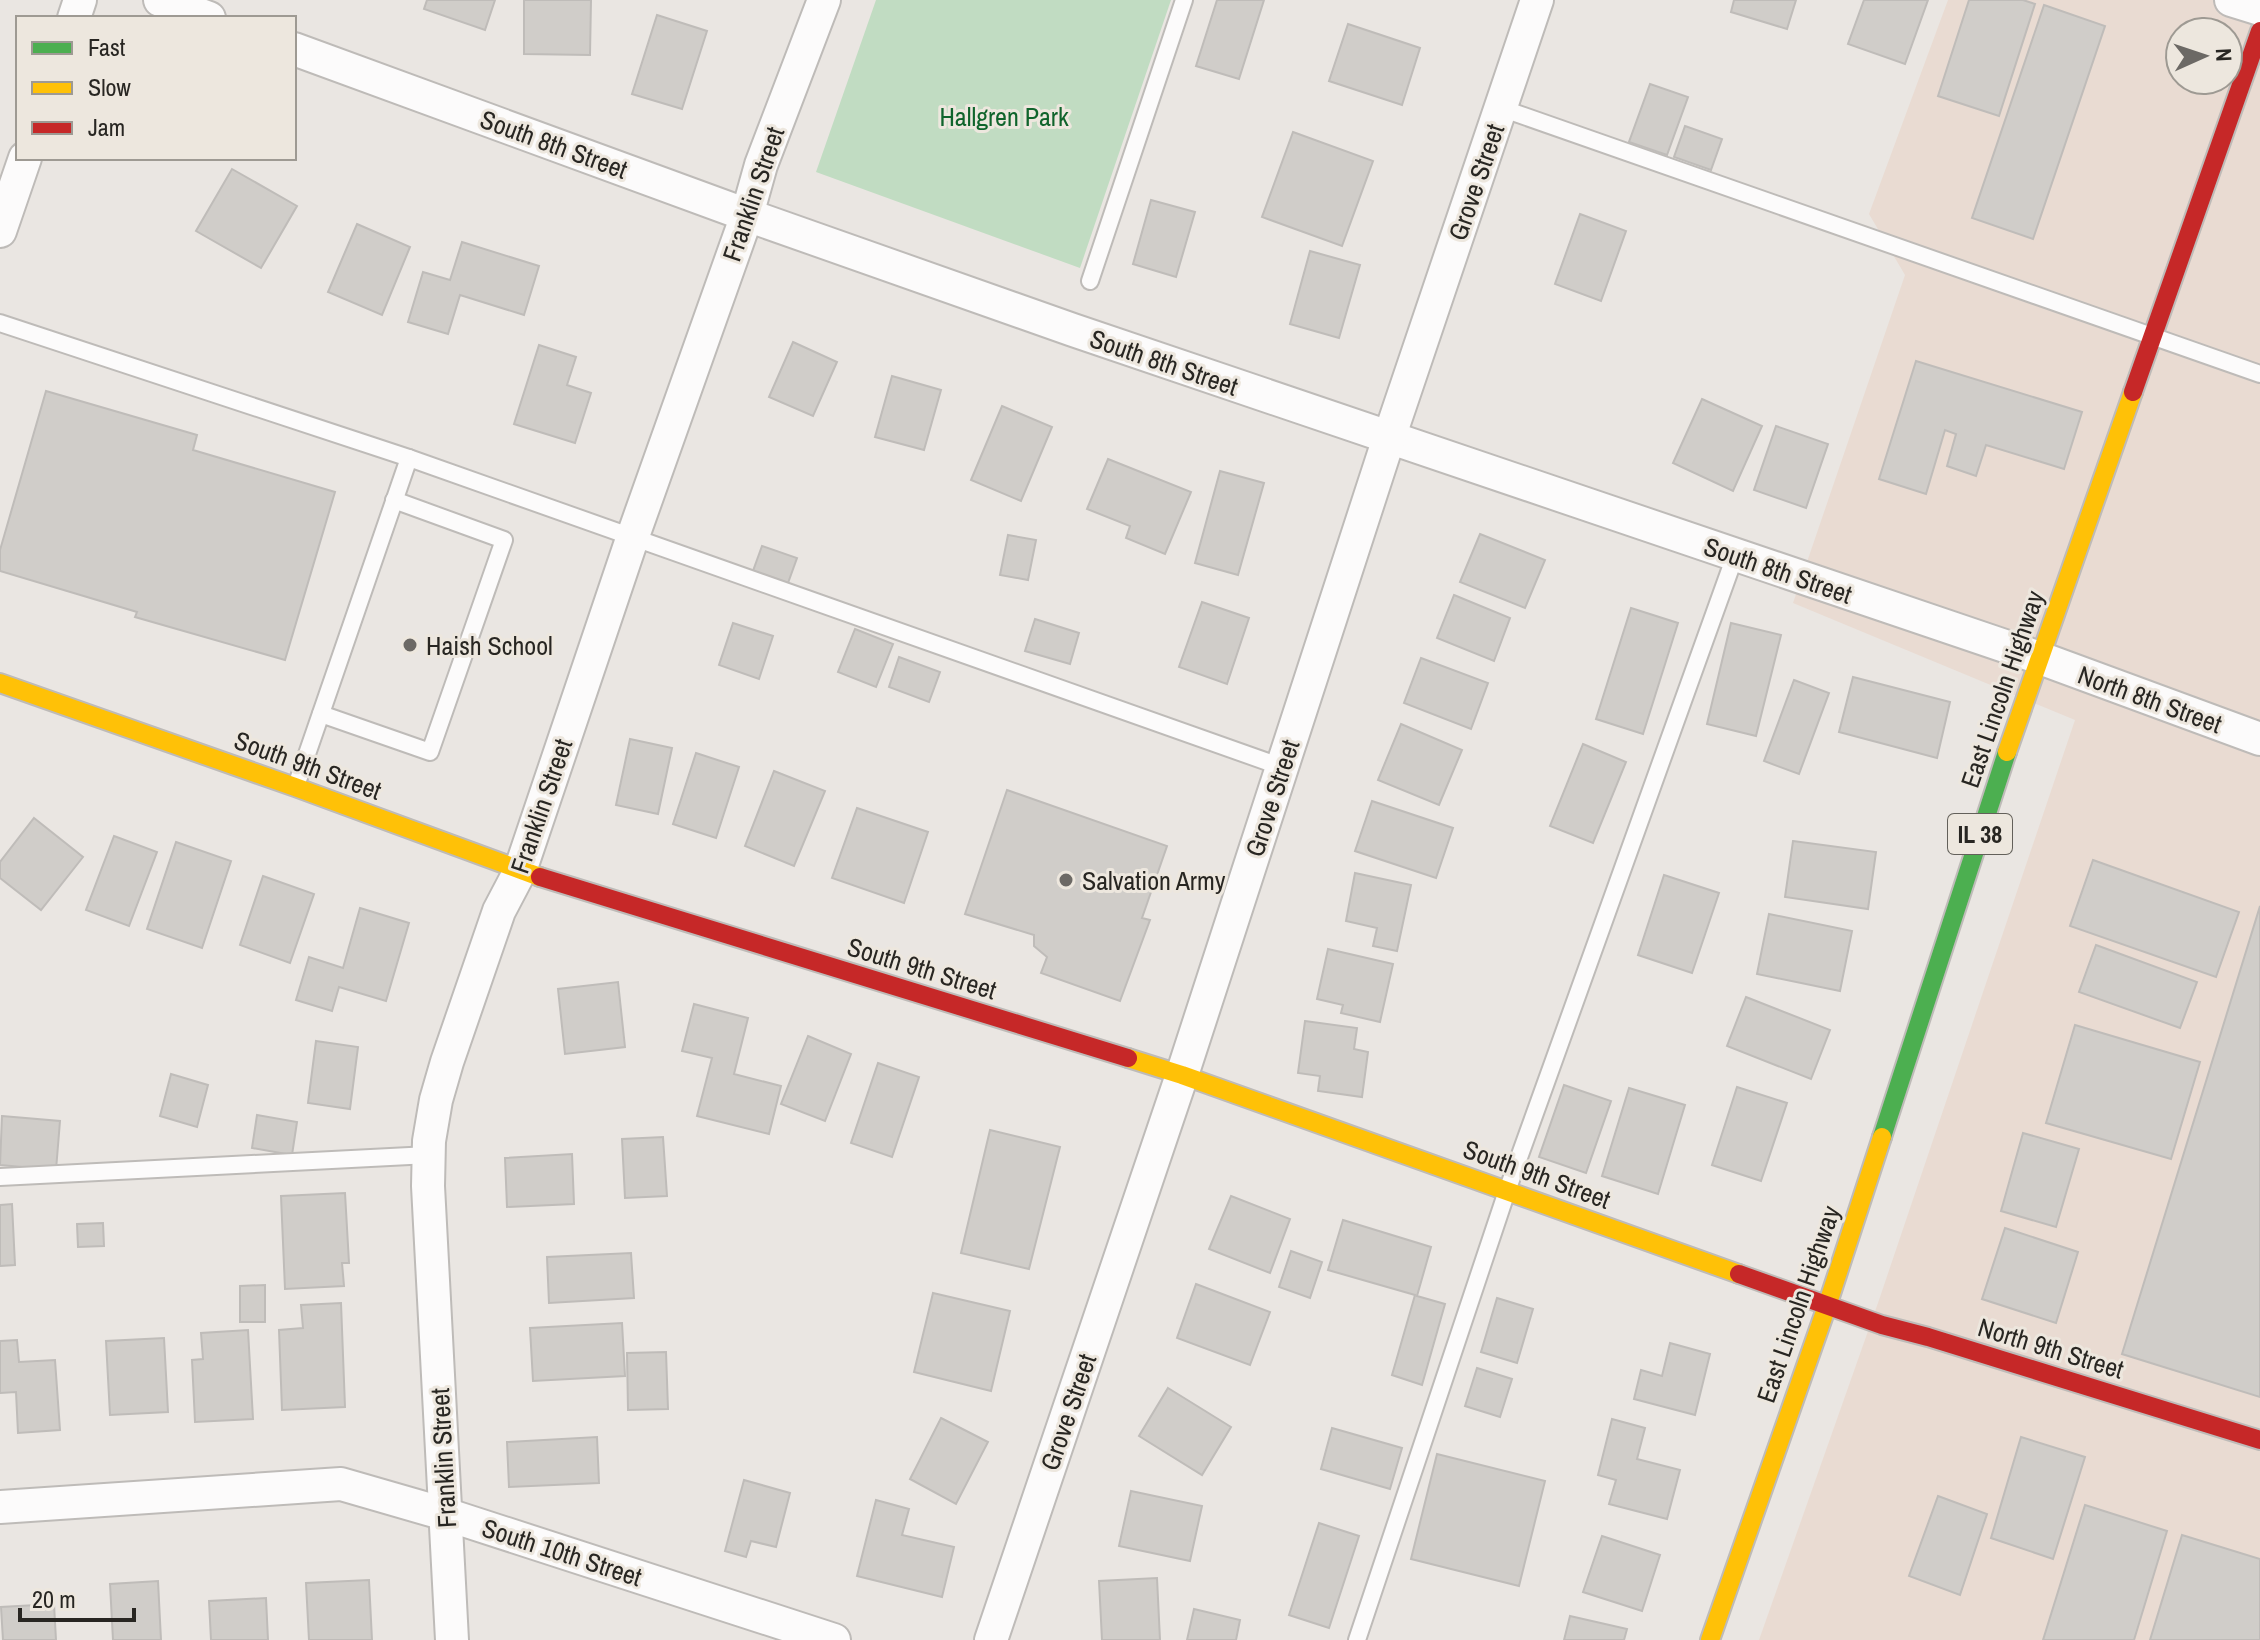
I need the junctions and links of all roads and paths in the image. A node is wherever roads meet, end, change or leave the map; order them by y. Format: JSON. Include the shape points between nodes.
{"nodes":[{"id":1,"x":160,"y":0,"type":"edge"},
{"id":2,"x":824,"y":0,"type":"edge"},
{"id":3,"x":1184,"y":0,"type":"edge"},
{"id":4,"x":1537,"y":0,"type":"edge"},
{"id":5,"x":2231,"y":0,"type":"edge"},
{"id":6,"x":2260,"y":9,"type":"edge"},
{"id":7,"x":204,"y":16,"type":"edge"},
{"id":8,"x":2260,"y":31,"type":"edge"},
{"id":9,"x":296,"y":50,"type":"edge"},
{"id":10,"x":1501,"y":108,"type":"junction"},
{"id":11,"x":24,"y":160,"type":"edge"},
{"id":12,"x":747,"y":215,"type":"junction"},
{"id":13,"x":0,"y":231,"type":"edge"},
{"id":14,"x":1090,"y":281,"type":"dead end"},
{"id":15,"x":0,"y":323,"type":"edge"},
{"id":16,"x":2152,"y":336,"type":"junction"},
{"id":17,"x":2260,"y":374,"type":"edge"},
{"id":18,"x":1389,"y":438,"type":"junction"},
{"id":19,"x":409,"y":458,"type":"junction"},
{"id":20,"x":394,"y":500,"type":"junction"},
{"id":21,"x":633,"y":536,"type":"junction"},
{"id":22,"x":1735,"y":556,"type":"junction"},
{"id":23,"x":2040,"y":658,"type":"junction"},
{"id":24,"x":0,"y":683,"type":"edge"},
{"id":25,"x":321,"y":714,"type":"junction"},
{"id":26,"x":2260,"y":739,"type":"edge"},
{"id":27,"x":1282,"y":767,"type":"junction"},
{"id":28,"x":295,"y":787,"type":"junction"},
{"id":29,"x":520,"y":871,"type":"junction"},
{"id":30,"x":1182,"y":1075,"type":"junction"},
{"id":31,"x":429,"y":1155,"type":"junction"},
{"id":32,"x":0,"y":1177,"type":"edge"},
{"id":33,"x":1507,"y":1191,"type":"junction"},
{"id":34,"x":1827,"y":1306,"type":"junction"},
{"id":35,"x":2260,"y":1440,"type":"edge"},
{"id":36,"x":0,"y":1507,"type":"edge"},
{"id":37,"x":445,"y":1514,"type":"junction"},
{"id":38,"x":452,"y":1640,"type":"edge"},
{"id":39,"x":834,"y":1640,"type":"edge"},
{"id":40,"x":991,"y":1640,"type":"edge"},
{"id":41,"x":1357,"y":1640,"type":"edge"},
{"id":42,"x":1710,"y":1640,"type":"edge"}],
"edges":[{"from":1,"to":7,"type":"street"},
{"from":2,"to":12,"type":"street","name":"Franklin Street"},
{"from":3,"to":14,"type":"lane"},
{"from":4,"to":10,"type":"street","name":"Grove Street"},
{"from":5,"to":6,"type":"street"},
{"from":8,"to":16,"type":"street","name":"East Lincoln Highway","number":"IL 38"},
{"from":9,"to":12,"type":"street","name":"South 8th Street"},
{"from":10,"to":16,"type":"lane"},
{"from":10,"to":18,"type":"street","name":"Grove Street"},
{"from":11,"to":13,"type":"street"},
{"from":12,"to":18,"type":"street","name":"South 8th Street"},
{"from":12,"to":21,"type":"street","name":"Franklin Street"},
{"from":15,"to":19,"type":"lane"},
{"from":16,"to":17,"type":"lane"},
{"from":16,"to":23,"type":"street","name":"East Lincoln Highway","number":"IL 38"},
{"from":18,"to":22,"type":"street","name":"South 8th Street"},
{"from":18,"to":27,"type":"street","name":"Grove Street"},
{"from":19,"to":20,"type":"lane"},
{"from":19,"to":21,"type":"lane"},
{"from":20,"to":25,"type":"lane"},
{"from":20,"to":25,"type":"lane","via":[[504,540],[430,752]]},
{"from":21,"to":27,"type":"lane"},
{"from":21,"to":29,"type":"street","name":"Franklin Street"},
{"from":22,"to":23,"type":"street","name":"South 8th Street"},
{"from":22,"to":33,"type":"lane"},
{"from":23,"to":26,"type":"street","name":"North 8th Street"},
{"from":23,"to":34,"type":"street","name":"East Lincoln Highway","number":"IL 38"},
{"from":24,"to":28,"type":"street","name":"South 9th Street"},
{"from":25,"to":28,"type":"lane"},
{"from":27,"to":30,"type":"street","name":"Grove Street"},
{"from":28,"to":29,"type":"street","name":"South 9th Street"},
{"from":29,"to":30,"type":"street","name":"South 9th Street"},
{"from":29,"to":31,"type":"street","name":"Franklin Street","via":[[499,911],[447,1062]]},
{"from":30,"to":33,"type":"street","name":"South 9th Street"},
{"from":30,"to":40,"type":"street","name":"Grove Street"},
{"from":31,"to":32,"type":"lane"},
{"from":31,"to":37,"type":"street","name":"Franklin Street"},
{"from":33,"to":34,"type":"street","name":"South 9th Street"},
{"from":33,"to":41,"type":"lane"},
{"from":34,"to":35,"type":"street","name":"North 9th Street"},
{"from":34,"to":42,"type":"street","name":"East Lincoln Highway","number":"IL 38"},
{"from":36,"to":37,"type":"street","name":"South 10th Street","via":[[341,1484]]},
{"from":37,"to":38,"type":"street","name":"Franklin Street"},
{"from":37,"to":39,"type":"street","name":"South 10th Street"}]}
